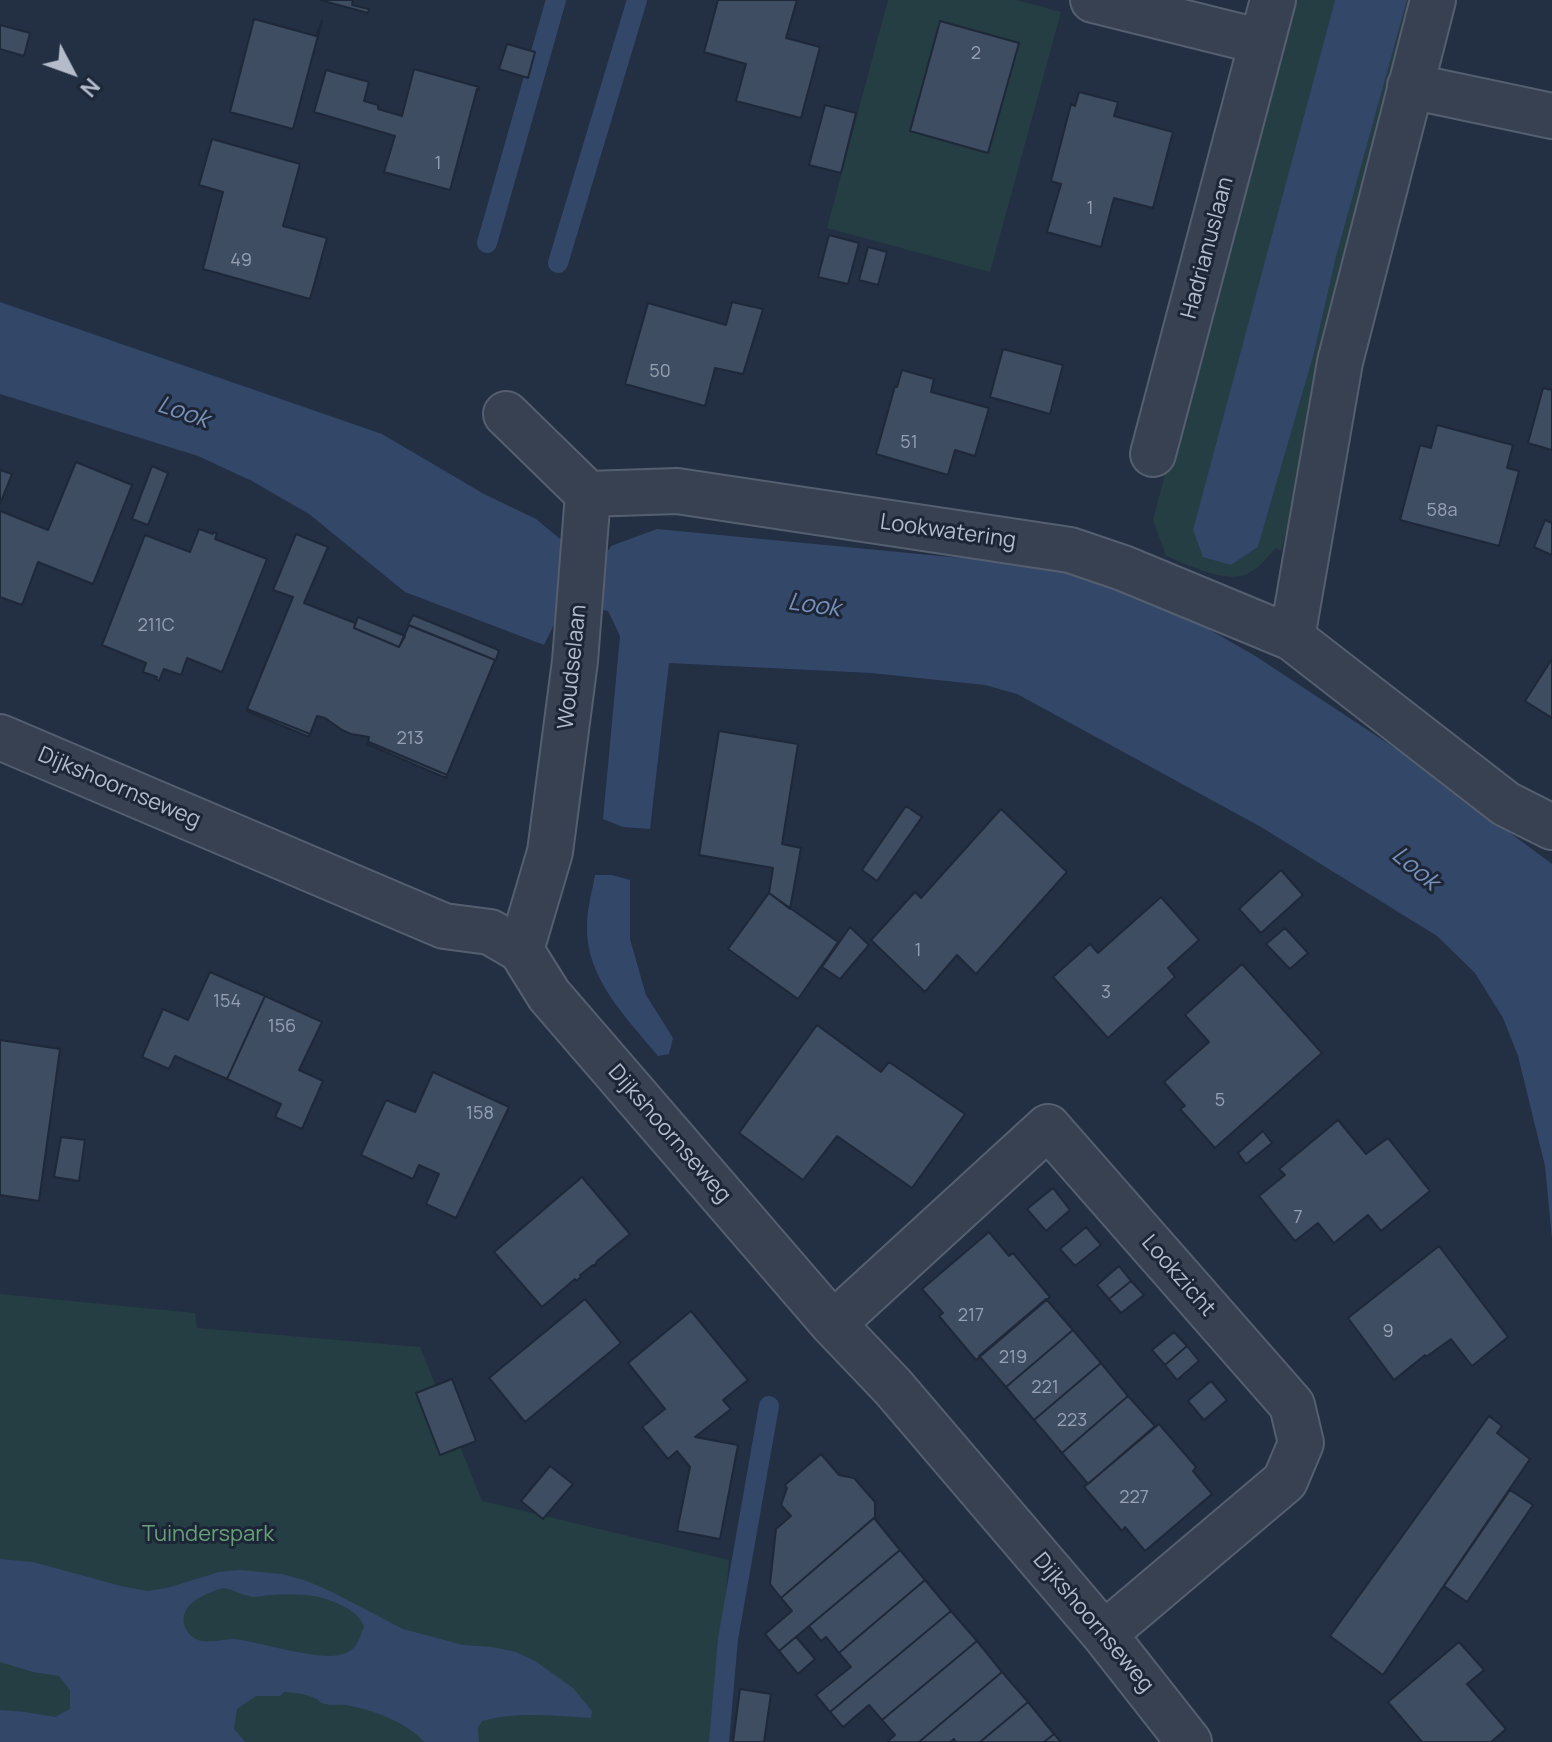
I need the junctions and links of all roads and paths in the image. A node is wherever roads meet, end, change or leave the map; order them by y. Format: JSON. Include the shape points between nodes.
{"nodes":[{"id":1,"x":1093,"y":0,"type":"edge"},
{"id":2,"x":1273,"y":0,"type":"edge"},
{"id":3,"x":1433,"y":0,"type":"edge"},
{"id":4,"x":1262,"y":42,"type":"junction"},
{"id":5,"x":1410,"y":86,"type":"junction"},
{"id":6,"x":1552,"y":116,"type":"edge"},
{"id":7,"x":506,"y":414,"type":"dead end"},
{"id":8,"x":1153,"y":454,"type":"dead end"},
{"id":9,"x":587,"y":512,"type":"junction"},
{"id":10,"x":1292,"y":638,"type":"junction"},
{"id":11,"x":0,"y":737,"type":"edge"},
{"id":12,"x":1552,"y":827,"type":"edge"},
{"id":13,"x":521,"y":950,"type":"junction"},
{"id":14,"x":833,"y":1324,"type":"junction"},
{"id":15,"x":1104,"y":1634,"type":"junction"},
{"id":16,"x":1189,"y":1742,"type":"edge"}],
"edges":[{"from":1,"to":4,"type":"street"},
{"from":2,"to":4,"type":"street","name":"Hadrianuslaan"},
{"from":3,"to":5,"type":"street"},
{"from":4,"to":8,"type":"street","name":"Hadrianuslaan"},
{"from":5,"to":6,"type":"street"},
{"from":5,"to":10,"type":"street","via":[[1340,362]]},
{"from":7,"to":9,"type":"street"},
{"from":9,"to":10,"type":"street","name":"Lookwatering","via":[[677,491],[1070,550]]},
{"from":9,"to":13,"type":"street","name":"Woudselaan","via":[[575,661],[550,852]]},
{"from":10,"to":12,"type":"street","name":"Lookwatering","via":[[1506,804]]},
{"from":11,"to":13,"type":"street","name":"Dijkshoornseweg","via":[[444,926],[490,932]]},
{"from":13,"to":14,"type":"street","name":"Dijkshoornseweg","via":[[549,995]]},
{"from":14,"to":15,"type":"street","name":"Dijkshoornseweg"},
{"from":14,"to":15,"type":"street","name":"Lookzicht","via":[[1048,1127],[1292,1405],[1301,1443],[1285,1481]]},
{"from":15,"to":16,"type":"street","name":"Dijkshoornseweg"}]}
